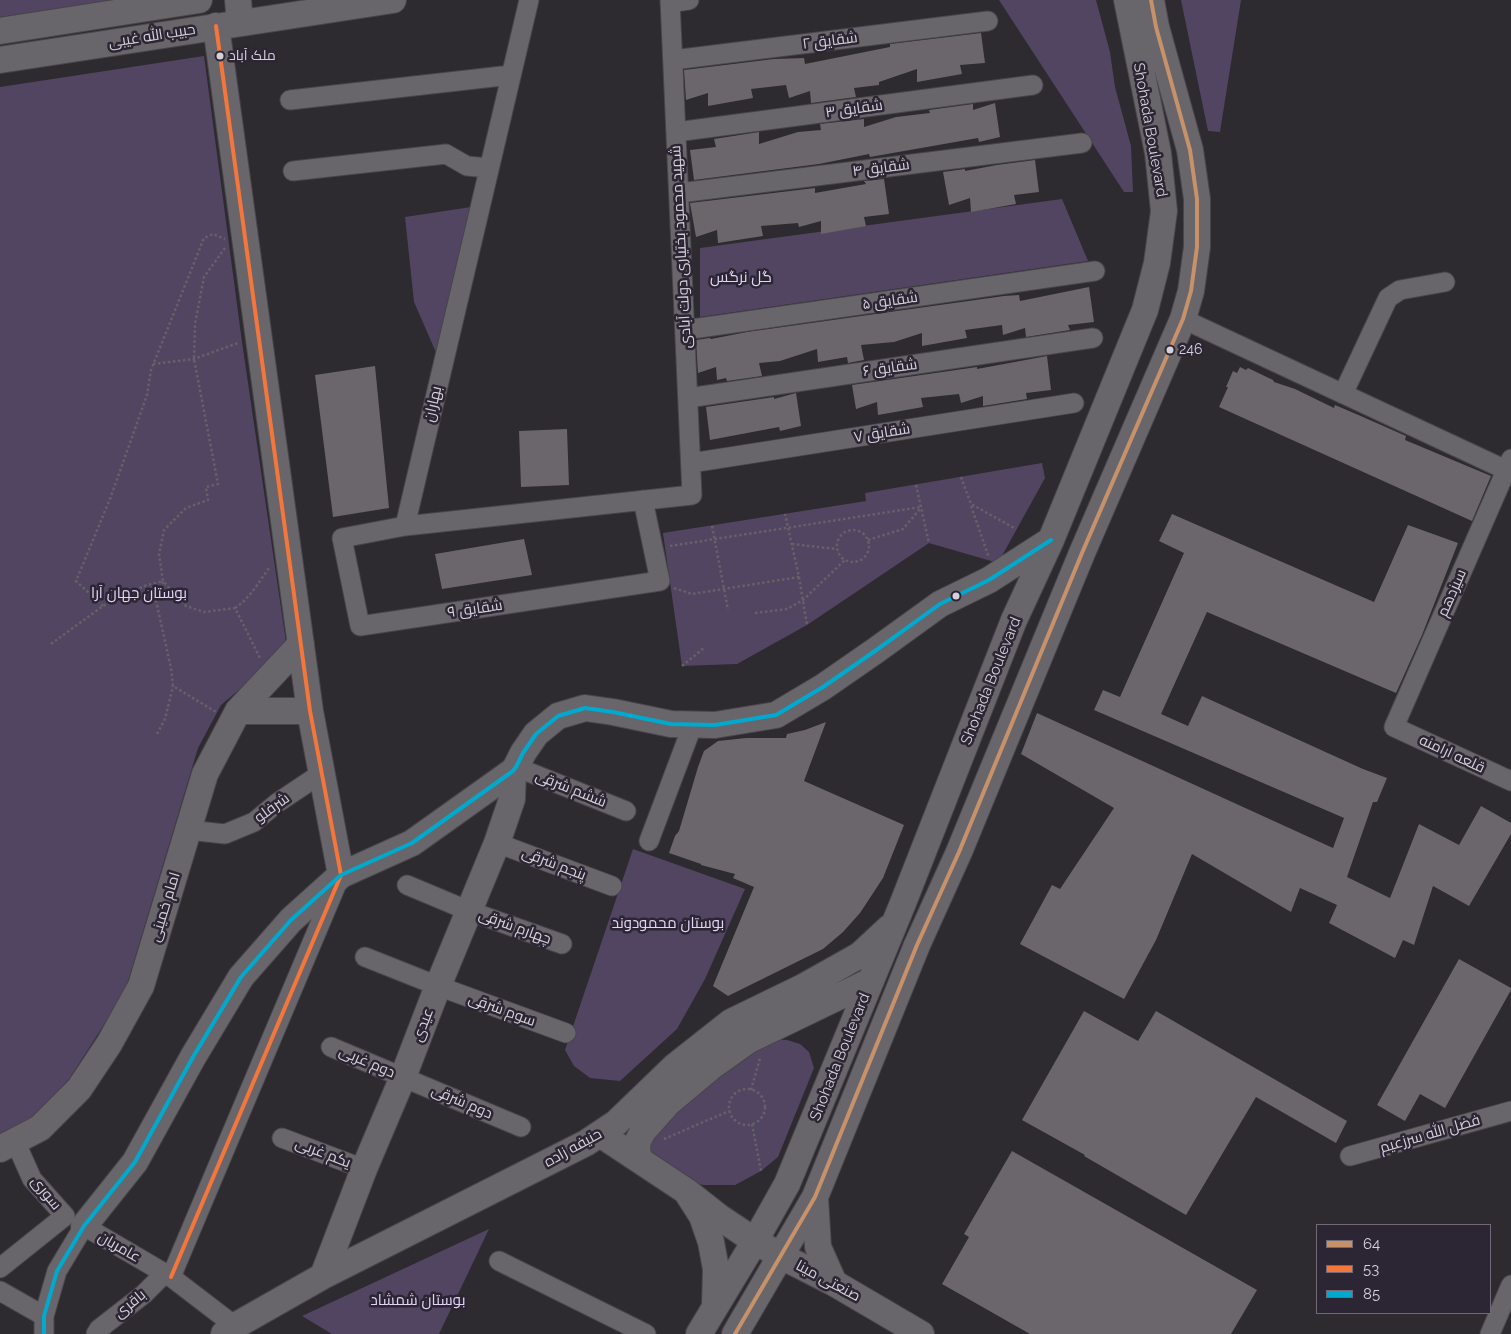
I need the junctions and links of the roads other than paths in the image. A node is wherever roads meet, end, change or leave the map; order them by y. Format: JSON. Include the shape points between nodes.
{"nodes":[{"id":1,"x":199,"y":0,"type":"edge"},
{"id":2,"x":393,"y":0,"type":"edge"},
{"id":3,"x":529,"y":0,"type":"edge"},
{"id":4,"x":1151,"y":0,"type":"edge"},
{"id":5,"x":1158,"y":0,"type":"edge"},
{"id":6,"x":677,"y":1,"type":"edge"},
{"id":7,"x":1125,"y":6,"type":"edge"},
{"id":8,"x":231,"y":16,"type":"edge"},
{"id":9,"x":988,"y":22,"type":"dead end"},
{"id":10,"x":1156,"y":27,"type":"junction"},
{"id":11,"x":0,"y":31,"type":"edge"},
{"id":12,"x":0,"y":60,"type":"edge"},
{"id":13,"x":673,"y":60,"type":"junction"},
{"id":14,"x":511,"y":75,"type":"junction"},
{"id":15,"x":1033,"y":85,"type":"dead end"},
{"id":16,"x":290,"y":100,"type":"dead end"},
{"id":17,"x":676,"y":132,"type":"junction"},
{"id":18,"x":1082,"y":143,"type":"dead end"},
{"id":19,"x":489,"y":168,"type":"junction"},
{"id":20,"x":293,"y":171,"type":"dead end"},
{"id":21,"x":679,"y":193,"type":"junction"},
{"id":22,"x":1096,"y":272,"type":"dead end"},
{"id":23,"x":1445,"y":282,"type":"dead end"},
{"id":24,"x":1183,"y":319,"type":"junction"},
{"id":25,"x":685,"y":330,"type":"junction"},
{"id":26,"x":1093,"y":338,"type":"dead end"},
{"id":27,"x":1343,"y":394,"type":"junction"},
{"id":28,"x":688,"y":398,"type":"junction"},
{"id":29,"x":1074,"y":403,"type":"dead end"},
{"id":30,"x":691,"y":463,"type":"junction"},
{"id":31,"x":1509,"y":464,"type":"edge"},
{"id":32,"x":643,"y":500,"type":"junction"},
{"id":33,"x":405,"y":526,"type":"junction"},
{"id":34,"x":1051,"y":540,"type":"junction"},
{"id":35,"x":1082,"y":552,"type":"junction"},
{"id":36,"x":990,"y":571,"type":"junction"},
{"id":37,"x":1014,"y":620,"type":"junction"},
{"id":38,"x":301,"y":644,"type":"junction"},
{"id":39,"x":310,"y":711,"type":"junction"},
{"id":40,"x":227,"y":712,"type":"junction"},
{"id":41,"x":693,"y":724,"type":"junction"},
{"id":42,"x":1394,"y":728,"type":"joint"},
{"id":43,"x":514,"y":769,"type":"junction"},
{"id":44,"x":322,"y":772,"type":"junction"},
{"id":45,"x":1511,"y":781,"type":"edge"},
{"id":46,"x":626,"y":811,"type":"dead end"},
{"id":47,"x":188,"y":830,"type":"junction"},
{"id":48,"x":650,"y":841,"type":"dead end"},
{"id":49,"x":497,"y":843,"type":"junction"},
{"id":50,"x":340,"y":875,"type":"junction"},
{"id":51,"x":407,"y":884,"type":"dead end"},
{"id":52,"x":612,"y":886,"type":"dead end"},
{"id":53,"x":469,"y":910,"type":"junction"},
{"id":54,"x":895,"y":922,"type":"junction"},
{"id":55,"x":562,"y":944,"type":"dead end"},
{"id":56,"x":365,"y":957,"type":"dead end"},
{"id":57,"x":871,"y":981,"type":"junction"},
{"id":58,"x":438,"y":986,"type":"junction"},
{"id":59,"x":566,"y":1033,"type":"dead end"},
{"id":60,"x":331,"y":1047,"type":"dead end"},
{"id":61,"x":403,"y":1077,"type":"junction"},
{"id":62,"x":1511,"y":1111,"type":"edge"},
{"id":63,"x":521,"y":1127,"type":"dead end"},
{"id":64,"x":600,"y":1134,"type":"junction"},
{"id":65,"x":282,"y":1138,"type":"dead end"},
{"id":66,"x":8,"y":1145,"type":"edge"},
{"id":67,"x":647,"y":1151,"type":"junction"},
{"id":68,"x":1350,"y":1156,"type":"dead end"},
{"id":69,"x":364,"y":1169,"type":"junction"},
{"id":70,"x":686,"y":1191,"type":"junction"},
{"id":71,"x":815,"y":1198,"type":"junction"},
{"id":72,"x":74,"y":1221,"type":"junction"},
{"id":73,"x":755,"y":1241,"type":"junction"},
{"id":74,"x":781,"y":1256,"type":"junction"},
{"id":75,"x":498,"y":1261,"type":"dead end"},
{"id":76,"x":0,"y":1268,"type":"edge"},
{"id":77,"x":168,"y":1275,"type":"junction"},
{"id":78,"x":324,"y":1276,"type":"junction"},
{"id":79,"x":834,"y":1283,"type":"junction"},
{"id":80,"x":1511,"y":1285,"type":"edge"},
{"id":81,"x":0,"y":1291,"type":"edge"},
{"id":82,"x":715,"y":1306,"type":"junction"},
{"id":83,"x":44,"y":1325,"type":"edge"},
{"id":84,"x":229,"y":1330,"type":"edge"},
{"id":85,"x":96,"y":1334,"type":"edge"},
{"id":86,"x":646,"y":1334,"type":"edge"},
{"id":87,"x":699,"y":1334,"type":"edge"},
{"id":88,"x":735,"y":1334,"type":"edge"},
{"id":89,"x":922,"y":1334,"type":"edge"},
{"id":90,"x":1490,"y":1334,"type":"edge"}],
"edges":[{"from":1,"to":11,"type":"street","name":"حبیب الله غیبی"},
{"from":2,"to":8,"type":"street","name":"حبیب الله غیبی"},
{"from":3,"to":14,"type":"street","name":"بهاران"},
{"from":4,"to":10,"type":"street","name":"Shohada Boulevard"},
{"from":5,"to":10,"type":"street"},
{"from":6,"to":13,"type":"street","name":"شهید محمود بختیاری دولت آبادی"},
{"from":7,"to":34,"type":"street","name":"Shohada Boulevard","via":[[1158,153],[1164,211],[1157,262],[1145,310]]},
{"from":8,"to":12,"type":"street","name":"حبیب الله غیبی"},
{"from":8,"to":38,"type":"street"},
{"from":9,"to":13,"type":"street","name":"شقایق ۲"},
{"from":10,"to":24,"type":"street","name":"Shohada Boulevard","via":[[1190,150],[1197,199],[1191,290]]},
{"from":13,"to":17,"type":"street","name":"شهید محمود بختیاری دولت آبادی"},
{"from":14,"to":16,"type":"street"},
{"from":14,"to":19,"type":"street","name":"بهاران"},
{"from":15,"to":17,"type":"street","name":"شقایق ۳"},
{"from":17,"to":21,"type":"street","name":"شهید محمود بختیاری دولت آبادی"},
{"from":18,"to":21,"type":"street","name":"شقایق ۴"},
{"from":19,"to":20,"type":"street","via":[[467,166],[446,154]]},
{"from":19,"to":33,"type":"street","name":"بهاران"},
{"from":21,"to":25,"type":"street","name":"شهید محمود بختیاری دولت آبادی"},
{"from":22,"to":25,"type":"street","name":"شقایق ۵"},
{"from":23,"to":27,"type":"street","via":[[1400,290],[1388,298]]},
{"from":24,"to":27,"type":"street"},
{"from":24,"to":35,"type":"street","name":"Shohada Boulevard"},
{"from":25,"to":28,"type":"street","name":"شهید محمود بختیاری دولت آبادی"},
{"from":26,"to":28,"type":"street","name":"شقایق ۶"},
{"from":27,"to":31,"type":"street"},
{"from":28,"to":30,"type":"street","name":"شهید محمود بختیاری دولت آبادی"},
{"from":29,"to":30,"type":"street","name":"شقایق ۷"},
{"from":30,"to":32,"type":"street","name":"شهید محمود بختیاری دولت آبادی","via":[[692,495]]},
{"from":31,"to":42,"type":"street","name":"سیزدهم"},
{"from":32,"to":33,"type":"street"},
{"from":32,"to":33,"type":"street","name":"شقایق ۹","via":[[660,581],[360,626],[342,538]]},
{"from":34,"to":35,"type":"street"},
{"from":34,"to":36,"type":"street"},
{"from":34,"to":37,"type":"street","name":"Shohada Boulevard"},
{"from":35,"to":71,"type":"street","name":"Shohada Boulevard"},
{"from":36,"to":37,"type":"street","via":[[1011,600]]},
{"from":36,"to":41,"type":"street","via":[[823,687],[776,715],[715,725]]},
{"from":37,"to":54,"type":"street","name":"Shohada Boulevard"},
{"from":38,"to":39,"type":"street"},
{"from":38,"to":40,"type":"street","name":"امام خمینی"},
{"from":39,"to":40,"type":"street"},
{"from":39,"to":44,"type":"street"},
{"from":40,"to":47,"type":"street","name":"امام خمینی"},
{"from":41,"to":43,"type":"street","via":[[671,724],[585,708],[558,716],[536,734]]},
{"from":41,"to":48,"type":"street"},
{"from":42,"to":45,"type":"street","name":"قلعه ارامنه"},
{"from":43,"to":46,"type":"street","name":"ششم شرقی"},
{"from":43,"to":49,"type":"street","name":"عیدی","via":[[512,799]]},
{"from":43,"to":50,"type":"street","name":"عامریان","via":[[412,843]]},
{"from":44,"to":47,"type":"street","name":"شرفلو","via":[[254,822],[225,834]]},
{"from":44,"to":50,"type":"street"},
{"from":47,"to":66,"type":"street","name":"امام خمینی","via":[[141,986],[109,1044],[79,1089],[40,1128]]},
{"from":49,"to":52,"type":"street","name":"پنجم شرقی"},
{"from":49,"to":53,"type":"street","name":"عیدی"},
{"from":50,"to":72,"type":"street","name":"عامریان","via":[[291,920],[241,977],[135,1162]]},
{"from":50,"to":77,"type":"street"},
{"from":51,"to":53,"type":"street","name":"چهارم شرقی"},
{"from":53,"to":55,"type":"street","name":"چهارم شرقی"},
{"from":53,"to":58,"type":"street","name":"عیدی"},
{"from":54,"to":57,"type":"street","name":"Shohada Boulevard"},
{"from":54,"to":64,"type":"street","name":"حنیفه زاده","via":[[860,955],[731,1022],[674,1067],[616,1123]]},
{"from":56,"to":58,"type":"street","name":"سوم شرقی"},
{"from":57,"to":67,"type":"street","via":[[749,1040],[711,1067],[668,1103],[643,1131],[637,1143]]},
{"from":57,"to":73,"type":"street","name":"Shohada Boulevard","via":[[787,1184]]},
{"from":58,"to":59,"type":"street","name":"سوم شرقی"},
{"from":58,"to":61,"type":"street","name":"عیدی"},
{"from":60,"to":61,"type":"street","name":"دوم غربی"},
{"from":61,"to":63,"type":"street","name":"دوم شرقی"},
{"from":61,"to":69,"type":"street","name":"عیدی"},
{"from":62,"to":68,"type":"street","name":"فضل الله سرزعیم"},
{"from":64,"to":67,"type":"street","name":"صنعتی مینا"},
{"from":64,"to":78,"type":"street","name":"حنیفه زاده"},
{"from":65,"to":69,"type":"street","name":"یکم غربی"},
{"from":66,"to":72,"type":"street","name":"سوری","via":[[32,1179]]},
{"from":67,"to":70,"type":"street","name":"صنعتی مینا"},
{"from":69,"to":78,"type":"street","name":"عیدی"},
{"from":70,"to":73,"type":"street","name":"صنعتی مینا"},
{"from":70,"to":82,"type":"street","via":[[702,1216],[711,1242],[716,1269]]},
{"from":71,"to":74,"type":"street","name":"Shohada Boulevard"},
{"from":71,"to":79,"type":"street","via":[[818,1247]]},
{"from":72,"to":76,"type":"street"},
{"from":72,"to":77,"type":"street","name":"عامریان"},
{"from":72,"to":83,"type":"street"},
{"from":73,"to":74,"type":"street","name":"صنعتی مینا"},
{"from":73,"to":82,"type":"street","name":"Shohada Boulevard"},
{"from":74,"to":79,"type":"street","name":"صنعتی مینا"},
{"from":74,"to":88,"type":"street","name":"Shohada Boulevard"},
{"from":75,"to":86,"type":"street"},
{"from":77,"to":84,"type":"street","name":"عامریان"},
{"from":77,"to":85,"type":"street","name":"باقری"},
{"from":78,"to":84,"type":"street","name":"حنیفه زاده"},
{"from":79,"to":89,"type":"street","name":"صنعتی مینا"},
{"from":80,"to":90,"type":"street"},
{"from":81,"to":83,"type":"street"},
{"from":82,"to":87,"type":"street","name":"Shohada Boulevard"}]}
